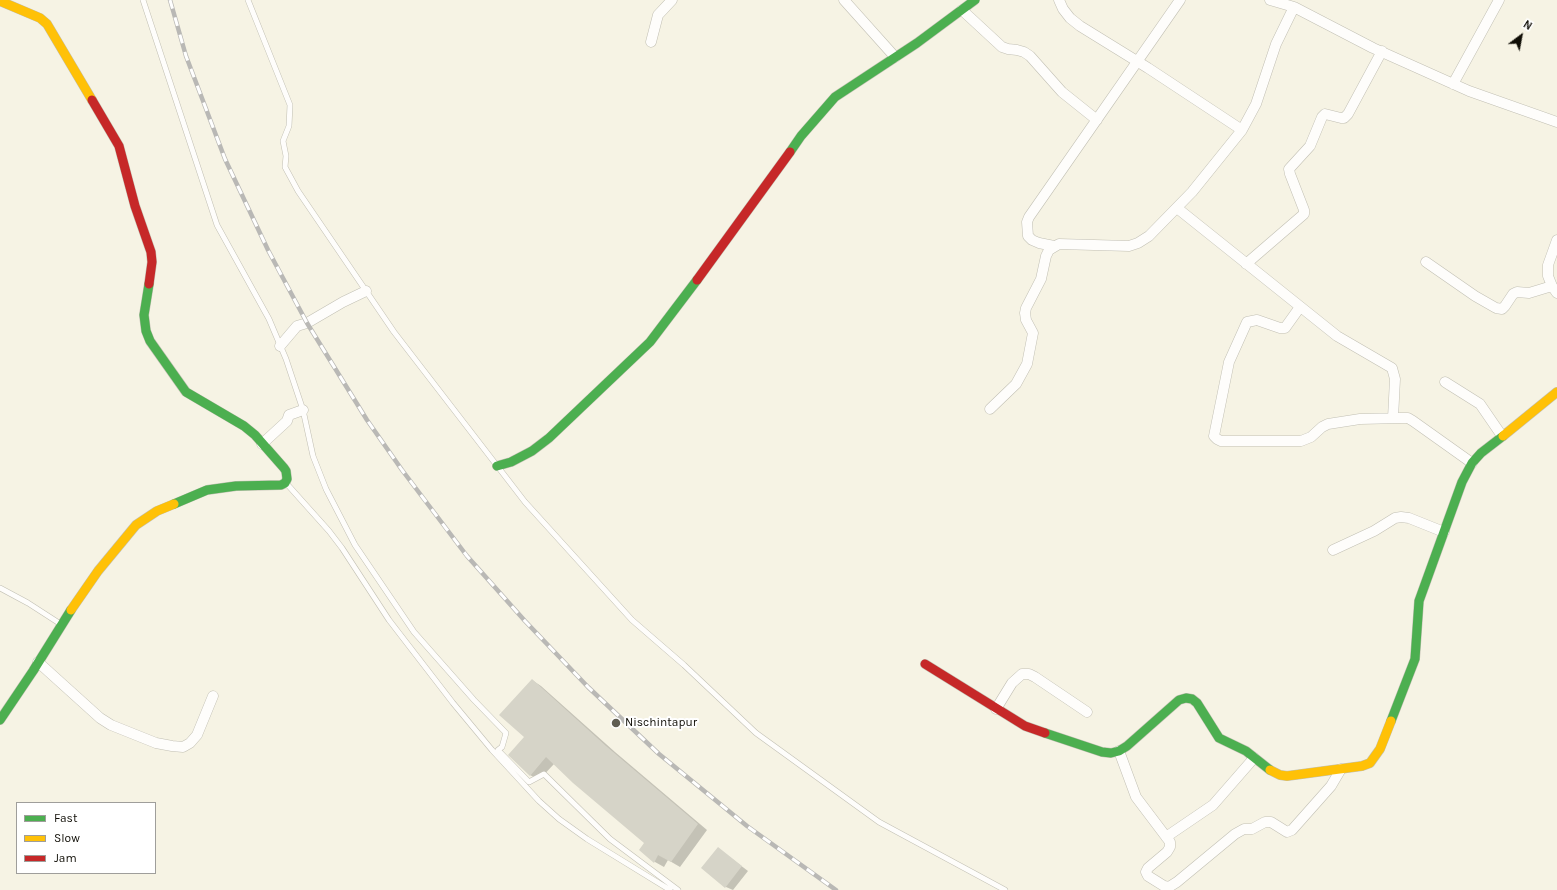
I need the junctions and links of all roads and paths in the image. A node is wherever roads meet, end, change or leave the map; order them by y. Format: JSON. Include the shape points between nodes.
{"nodes":[{"id":1,"x":143,"y":0,"type":"edge"},
{"id":2,"x":248,"y":0,"type":"edge"},
{"id":3,"x":672,"y":0,"type":"edge"},
{"id":4,"x":844,"y":0,"type":"edge"},
{"id":5,"x":975,"y":0,"type":"edge"},
{"id":6,"x":1059,"y":0,"type":"edge"},
{"id":7,"x":1180,"y":0,"type":"edge"},
{"id":8,"x":1270,"y":0,"type":"edge"},
{"id":9,"x":1499,"y":0,"type":"edge"},
{"id":10,"x":0,"y":2,"type":"edge"},
{"id":11,"x":1294,"y":7,"type":"junction"},
{"id":12,"x":962,"y":10,"type":"junction"},
{"id":13,"x":651,"y":42,"type":"dead end"},
{"id":14,"x":1382,"y":51,"type":"junction"},
{"id":15,"x":895,"y":57,"type":"junction"},
{"id":16,"x":1138,"y":61,"type":"junction"},
{"id":17,"x":1453,"y":84,"type":"junction"},
{"id":18,"x":1097,"y":120,"type":"junction"},
{"id":19,"x":1557,"y":122,"type":"edge"},
{"id":20,"x":1242,"y":130,"type":"junction"},
{"id":21,"x":1177,"y":208,"type":"junction"},
{"id":22,"x":1557,"y":240,"type":"edge"},
{"id":23,"x":1054,"y":246,"type":"junction"},
{"id":24,"x":1426,"y":262,"type":"dead end"},
{"id":25,"x":1246,"y":264,"type":"junction"},
{"id":26,"x":1554,"y":289,"type":"edge"},
{"id":27,"x":366,"y":291,"type":"junction"},
{"id":28,"x":1300,"y":307,"type":"junction"},
{"id":29,"x":280,"y":346,"type":"junction"},
{"id":30,"x":1445,"y":382,"type":"dead end"},
{"id":31,"x":1557,"y":392,"type":"edge"},
{"id":32,"x":990,"y":409,"type":"dead end"},
{"id":33,"x":303,"y":410,"type":"junction"},
{"id":34,"x":1393,"y":418,"type":"junction"},
{"id":35,"x":1502,"y":436,"type":"junction"},
{"id":36,"x":262,"y":444,"type":"junction"},
{"id":37,"x":1472,"y":462,"type":"junction"},
{"id":38,"x":497,"y":466,"type":"junction"},
{"id":39,"x":285,"y":483,"type":"junction"},
{"id":40,"x":1444,"y":532,"type":"junction"},
{"id":41,"x":1333,"y":550,"type":"dead end"},
{"id":42,"x":0,"y":588,"type":"edge"},
{"id":43,"x":61,"y":624,"type":"junction"},
{"id":44,"x":38,"y":662,"type":"junction"},
{"id":45,"x":925,"y":664,"type":"dead end"},
{"id":46,"x":213,"y":696,"type":"dead end"},
{"id":47,"x":996,"y":709,"type":"junction"},
{"id":48,"x":1087,"y":712,"type":"dead end"},
{"id":49,"x":0,"y":720,"type":"edge"},
{"id":50,"x":1119,"y":751,"type":"junction"},
{"id":51,"x":1254,"y":758,"type":"junction"},
{"id":52,"x":1341,"y":768,"type":"junction"},
{"id":53,"x":1166,"y":837,"type":"junction"},
{"id":54,"x":670,"y":890,"type":"edge"},
{"id":55,"x":678,"y":890,"type":"edge"},
{"id":56,"x":1005,"y":890,"type":"edge"}],
"edges":[{"from":1,"to":29,"type":"lane","via":[[217,225],[269,319]]},
{"from":2,"to":27,"type":"lane","via":[[290,105],[289,126],[283,141],[285,167],[298,191]]},
{"from":3,"to":13,"type":"street","via":[[658,15]]},
{"from":4,"to":15,"type":"street"},
{"from":5,"to":12,"type":"street"},
{"from":6,"to":16,"type":"street","via":[[1070,18]]},
{"from":7,"to":16,"type":"street"},
{"from":8,"to":11,"type":"street"},
{"from":9,"to":17,"type":"street"},
{"from":10,"to":36,"type":"street","via":[[40,18],[47,24],[119,146],[134,206],[151,252],[152,262],[144,315],[150,341],[186,392],[244,426]]},
{"from":11,"to":14,"type":"street"},
{"from":11,"to":20,"type":"street","via":[[1276,44],[1256,104]]},
{"from":12,"to":15,"type":"street"},
{"from":12,"to":18,"type":"street","via":[[1002,47],[1030,56],[1062,92]]},
{"from":14,"to":17,"type":"street"},
{"from":14,"to":25,"type":"street","via":[[1348,114],[1344,118],[1325,114],[1310,146],[1289,169],[1304,214]]},
{"from":15,"to":38,"type":"street","via":[[835,97],[801,136],[650,342],[549,438],[532,451]]},
{"from":16,"to":18,"type":"street"},
{"from":16,"to":20,"type":"street"},
{"from":17,"to":19,"type":"street"},
{"from":18,"to":23,"type":"street","via":[[1027,222],[1028,236],[1032,240]]},
{"from":20,"to":21,"type":"street"},
{"from":21,"to":23,"type":"street","via":[[1149,236],[1129,246]]},
{"from":21,"to":25,"type":"street"},
{"from":22,"to":26,"type":"street","via":[[1548,265],[1548,276]]},
{"from":23,"to":32,"type":"street","via":[[1046,256],[1041,279],[1026,308],[1026,320],[1033,332],[1027,364],[1016,384]]},
{"from":24,"to":26,"type":"street","via":[[1474,296],[1496,308],[1502,309],[1517,292],[1530,293]]},
{"from":25,"to":28,"type":"street"},
{"from":27,"to":29,"type":"street","via":[[297,326]]},
{"from":27,"to":38,"type":"lane","via":[[394,332]]},
{"from":28,"to":34,"type":"street","via":[[1337,336],[1392,368],[1395,379]]},
{"from":28,"to":34,"type":"street","via":[[1285,328],[1257,320],[1251,320],[1245,326],[1229,362],[1214,436],[1221,441],[1301,441],[1328,424],[1360,419]]},
{"from":29,"to":33,"type":"lane"},
{"from":30,"to":35,"type":"street","via":[[1480,404]]},
{"from":31,"to":35,"type":"street"},
{"from":33,"to":36,"type":"street","via":[[290,415],[287,421]]},
{"from":33,"to":55,"type":"lane","via":[[313,456],[326,489],[355,545],[414,632],[506,733],[502,748],[498,750],[529,782],[544,774],[610,839]]},
{"from":34,"to":37,"type":"street","via":[[1408,418]]},
{"from":35,"to":37,"type":"street"},
{"from":36,"to":39,"type":"street","via":[[286,471]]},
{"from":37,"to":40,"type":"street"},
{"from":38,"to":56,"type":"lane","via":[[525,502],[632,620],[756,733],[879,822]]},
{"from":39,"to":43,"type":"street","via":[[206,490],[158,511],[136,525],[120,542]]},
{"from":39,"to":54,"type":"lane","via":[[342,548],[389,620],[453,703],[539,801],[558,819],[587,839]]},
{"from":40,"to":41,"type":"street","via":[[1401,517]]},
{"from":40,"to":52,"type":"street","via":[[1419,601],[1415,659],[1380,749],[1370,763]]},
{"from":42,"to":43,"type":"lane"},
{"from":43,"to":44,"type":"street"},
{"from":44,"to":46,"type":"street","via":[[110,725],[156,743],[183,747],[190,743]]},
{"from":44,"to":49,"type":"street"},
{"from":45,"to":47,"type":"street"},
{"from":47,"to":48,"type":"street","via":[[1012,683],[1022,674],[1029,674]]},
{"from":47,"to":50,"type":"street","via":[[1037,731],[1102,752]]},
{"from":50,"to":51,"type":"street","via":[[1128,746],[1179,700],[1186,698],[1197,703],[1219,738],[1246,751]]},
{"from":50,"to":53,"type":"street","via":[[1136,797]]},
{"from":51,"to":52,"type":"street","via":[[1274,773],[1287,776]]},
{"from":51,"to":53,"type":"street","via":[[1213,805]]},
{"from":52,"to":53,"type":"street","via":[[1331,786],[1292,830],[1287,832],[1271,822],[1244,829],[1169,887],[1148,876],[1146,872],[1167,852],[1170,842]]}]}
